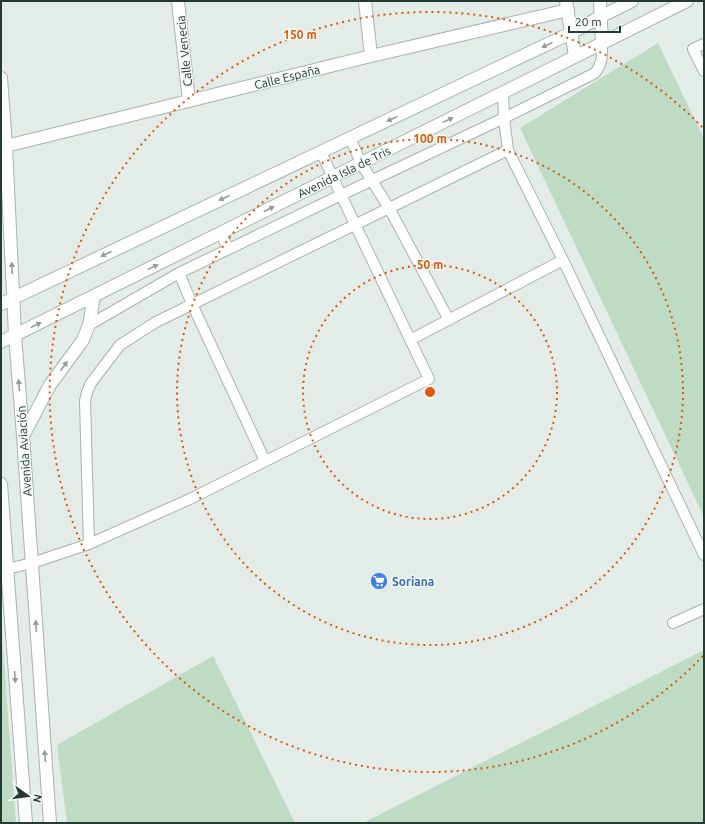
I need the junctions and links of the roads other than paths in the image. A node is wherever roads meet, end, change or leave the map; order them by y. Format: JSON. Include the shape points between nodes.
{"nodes":[{"id":1,"x":178,"y":1,"type":"edge"},
{"id":2,"x":365,"y":1,"type":"edge"},
{"id":3,"x":600,"y":1,"type":"edge"},
{"id":4,"x":632,"y":1,"type":"edge"},
{"id":5,"x":687,"y":1,"type":"edge"},
{"id":6,"x":567,"y":6,"type":"edge"},
{"id":7,"x":602,"y":16,"type":"junction"},
{"id":8,"x":571,"y":34,"type":"junction"},
{"id":9,"x":602,"y":43,"type":"junction"},
{"id":10,"x":704,"y":44,"type":"edge"},
{"id":11,"x":371,"y":56,"type":"junction"},
{"id":12,"x":575,"y":56,"type":"junction"},
{"id":13,"x":704,"y":72,"type":"edge"},
{"id":14,"x":1,"y":78,"type":"edge"},
{"id":15,"x":503,"y":92,"type":"junction"},
{"id":16,"x":189,"y":101,"type":"junction"},
{"id":17,"x":504,"y":118,"type":"junction"},
{"id":18,"x":350,"y":138,"type":"junction"},
{"id":19,"x":6,"y":146,"type":"junction"},
{"id":20,"x":508,"y":150,"type":"junction"},
{"id":21,"x":321,"y":152,"type":"junction"},
{"id":22,"x":361,"y":163,"type":"junction"},
{"id":23,"x":333,"y":177,"type":"junction"},
{"id":24,"x":372,"y":181,"type":"junction"},
{"id":25,"x":341,"y":195,"type":"junction"},
{"id":26,"x":389,"y":208,"type":"junction"},
{"id":27,"x":355,"y":224,"type":"junction"},
{"id":28,"x":220,"y":233,"type":"junction"},
{"id":29,"x":229,"y":249,"type":"junction"},
{"id":30,"x":564,"y":260,"type":"junction"},
{"id":31,"x":179,"y":273,"type":"junction"},
{"id":32,"x":94,"y":296,"type":"junction"},
{"id":33,"x":14,"y":298,"type":"junction"},
{"id":34,"x":1,"y":304,"type":"edge"},
{"id":35,"x":192,"y":304,"type":"junction"},
{"id":36,"x":448,"y":320,"type":"junction"},
{"id":37,"x":89,"y":325,"type":"junction"},
{"id":38,"x":15,"y":335,"type":"junction"},
{"id":39,"x":410,"y":340,"type":"junction"},
{"id":40,"x":1,"y":342,"type":"edge"},
{"id":41,"x":23,"y":436,"type":"junction"},
{"id":42,"x":265,"y":461,"type":"junction"},
{"id":43,"x":1,"y":484,"type":"edge"},
{"id":44,"x":89,"y":544,"type":"junction"},
{"id":45,"x":704,"y":555,"type":"edge"},
{"id":46,"x":32,"y":562,"type":"junction"},
{"id":47,"x":4,"y":571,"type":"edge"},
{"id":48,"x":704,"y":609,"type":"edge"},
{"id":49,"x":673,"y":623,"type":"dead end"},
{"id":50,"x":26,"y":823,"type":"edge"},
{"id":51,"x":50,"y":823,"type":"edge"}],
"edges":[{"from":1,"to":16,"type":"main road","name":"Calle Venecia"},
{"from":2,"to":11,"type":"main road"},
{"from":3,"to":7,"type":"main road"},
{"from":4,"to":7,"type":"main road"},
{"from":5,"to":9,"type":"main road","name":"Avenida Isla de Tris"},
{"from":6,"to":8,"type":"main road"},
{"from":6,"to":11,"type":"main road","name":"Calle España"},
{"from":7,"to":8,"type":"main road"},
{"from":7,"to":9,"type":"main road"},
{"from":8,"to":12,"type":"main road"},
{"from":8,"to":18,"type":"main road","one_way":true},
{"from":9,"to":12,"type":"main road","name":"Avenida Isla de Tris"},
{"from":9,"to":17,"type":"lane","via":[[602,60],[594,73]]},
{"from":10,"to":13,"type":"lane","via":[[693,49]]},
{"from":11,"to":16,"type":"main road","name":"Calle España"},
{"from":12,"to":15,"type":"main road","name":"Avenida Isla de Tris"},
{"from":14,"to":19,"type":"main road","name":"Avenida Aviación"},
{"from":15,"to":17,"type":"lane"},
{"from":22,"to":15,"type":"main road","name":"Avenida Isla de Tris","one_way":true},
{"from":16,"to":19,"type":"main road","name":"Calle España"},
{"from":17,"to":20,"type":"lane"},
{"from":17,"to":24,"type":"lane"},
{"from":18,"to":21,"type":"main road"},
{"from":18,"to":22,"type":"lane"},
{"from":33,"to":19,"type":"main road","name":"Avenida Aviación","one_way":true},
{"from":20,"to":26,"type":"lane"},
{"from":20,"to":30,"type":"lane"},
{"from":21,"to":23,"type":"lane"},
{"from":21,"to":33,"type":"main road","one_way":true},
{"from":22,"to":23,"type":"main road","name":"Avenida Isla de Tris"},
{"from":22,"to":24,"type":"lane"},
{"from":23,"to":25,"type":"lane"},
{"from":28,"to":23,"type":"main road","name":"Avenida Isla de Tris","one_way":true},
{"from":24,"to":25,"type":"lane"},
{"from":24,"to":26,"type":"lane"},
{"from":25,"to":27,"type":"lane"},
{"from":25,"to":29,"type":"lane"},
{"from":26,"to":27,"type":"lane"},
{"from":26,"to":36,"type":"lane"},
{"from":27,"to":35,"type":"lane"},
{"from":27,"to":39,"type":"lane"},
{"from":28,"to":29,"type":"lane"},
{"from":32,"to":28,"type":"main road","name":"Avenida Isla de Tris","one_way":true},
{"from":29,"to":31,"type":"lane"},
{"from":30,"to":36,"type":"lane"},
{"from":30,"to":45,"type":"lane"},
{"from":31,"to":35,"type":"lane"},
{"from":31,"to":37,"type":"lane"},
{"from":32,"to":37,"type":"main road"},
{"from":38,"to":32,"type":"main road","name":"Avenida Isla de Tris","one_way":true},
{"from":33,"to":34,"type":"main road"},
{"from":33,"to":38,"type":"main road","name":"Avenida Aviación"},
{"from":35,"to":42,"type":"lane"},
{"from":35,"to":44,"type":"lane","via":[[156,322],[120,345],[87,392],[85,401]]},
{"from":36,"to":39,"type":"lane"},
{"from":41,"to":37,"type":"main road","one_way":true,"via":[[50,385],[83,340]]},
{"from":38,"to":40,"type":"main road","name":"Avenida Isla de Tris"},
{"from":41,"to":38,"type":"main road","name":"Avenida Aviación","one_way":true},
{"from":39,"to":42,"type":"lane","via":[[429,379]]},
{"from":41,"to":46,"type":"main road","name":"Avenida Aviación"},
{"from":42,"to":44,"type":"lane","via":[[190,499]]},
{"from":43,"to":47,"type":"main road"},
{"from":44,"to":46,"type":"lane"},
{"from":46,"to":47,"type":"lane"},
{"from":51,"to":46,"type":"main road","name":"Avenida Aviación","one_way":true},
{"from":47,"to":50,"type":"main road","one_way":true},
{"from":48,"to":49,"type":"lane"}]}
